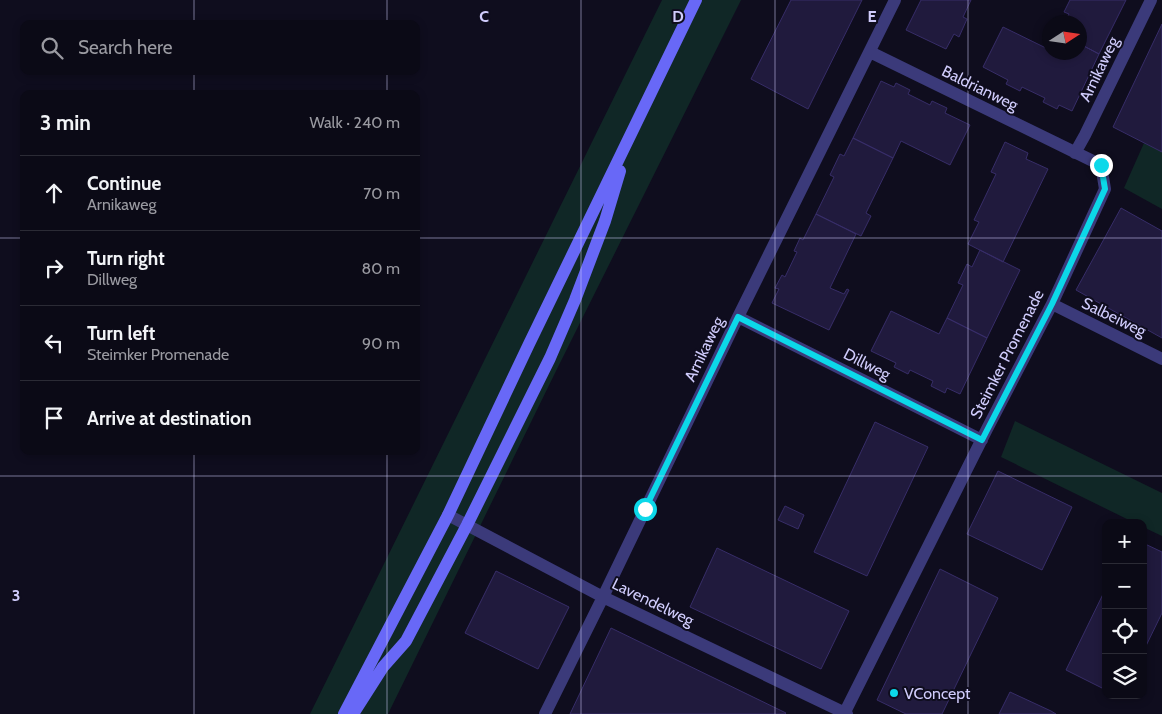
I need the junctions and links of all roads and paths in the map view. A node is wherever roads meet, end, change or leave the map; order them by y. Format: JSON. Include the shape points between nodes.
{"nodes":[{"id":1,"x":696,"y":0,"type":"edge"},
{"id":2,"x":895,"y":0,"type":"edge"},
{"id":3,"x":1151,"y":0,"type":"edge"},
{"id":4,"x":870,"y":52,"type":"junction"},
{"id":5,"x":641,"y":113,"type":"junction"},
{"id":6,"x":1075,"y":152,"type":"junction"},
{"id":7,"x":1052,"y":304,"type":"junction"},
{"id":8,"x":738,"y":317,"type":"junction"},
{"id":9,"x":1162,"y":359,"type":"edge"},
{"id":10,"x":982,"y":440,"type":"junction"},
{"id":11,"x":448,"y":515,"type":"junction"},
{"id":12,"x":467,"y":525,"type":"junction"},
{"id":13,"x":603,"y":597,"type":"junction"},
{"id":14,"x":344,"y":714,"type":"edge"},
{"id":15,"x":353,"y":714,"type":"edge"},
{"id":16,"x":545,"y":714,"type":"edge"},
{"id":17,"x":845,"y":714,"type":"edge"}],
"edges":[{"from":1,"to":5,"type":"street"},
{"from":2,"to":4,"type":"street","name":"Arnikaweg"},
{"from":3,"to":6,"type":"street","name":"Arnikaweg"},
{"from":4,"to":6,"type":"street","name":"Baldrianweg"},
{"from":4,"to":8,"type":"street","name":"Arnikaweg"},
{"from":5,"to":11,"type":"street"},
{"from":5,"to":12,"type":"street","via":[[575,300],[550,358]]},
{"from":6,"to":7,"type":"street","name":"Steimker Promenade","via":[[1101,165],[1105,189]]},
{"from":7,"to":9,"type":"street","name":"Salbeiweg"},
{"from":7,"to":10,"type":"street","name":"Steimker Promenade"},
{"from":8,"to":10,"type":"street","name":"Dillweg"},
{"from":8,"to":13,"type":"street","name":"Arnikaweg"},
{"from":10,"to":17,"type":"street","name":"Steimker Promenade"},
{"from":11,"to":12,"type":"street","name":"Lavendelweg"},
{"from":11,"to":14,"type":"street"},
{"from":12,"to":13,"type":"street","name":"Lavendelweg"},
{"from":12,"to":15,"type":"street","via":[[406,641],[383,667]]},
{"from":13,"to":16,"type":"street","name":"Arnikaweg"},
{"from":13,"to":17,"type":"street","name":"Lavendelweg"}]}
